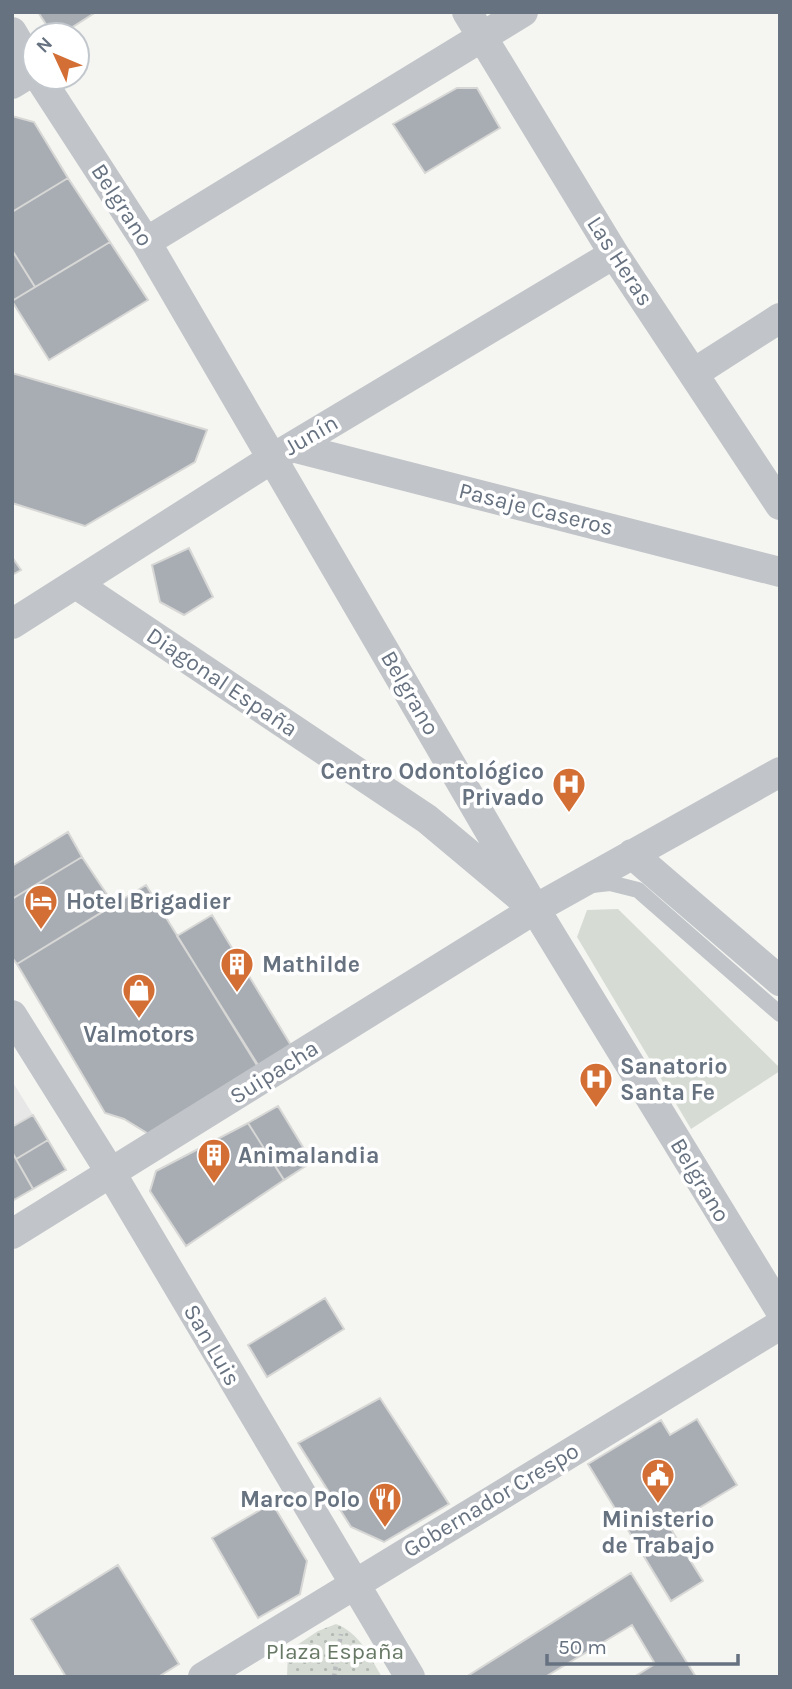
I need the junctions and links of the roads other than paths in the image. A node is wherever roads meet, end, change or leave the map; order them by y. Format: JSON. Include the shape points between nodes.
{"nodes":[{"id":1,"x":467,"y":12,"type":"edge"},
{"id":2,"x":523,"y":12,"type":"edge"},
{"id":3,"x":482,"y":38,"type":"junction"},
{"id":4,"x":48,"y":91,"type":"edge"},
{"id":5,"x":146,"y":242,"type":"junction"},
{"id":6,"x":614,"y":254,"type":"junction"},
{"id":7,"x":780,"y":318,"type":"edge"},
{"id":8,"x":694,"y":373,"type":"junction"},
{"id":9,"x":282,"y":452,"type":"junction"},
{"id":10,"x":780,"y":505,"type":"edge"},
{"id":11,"x":780,"y":572,"type":"edge"},
{"id":12,"x":76,"y":584,"type":"junction"},
{"id":13,"x":12,"y":624,"type":"edge"},
{"id":14,"x":780,"y":772,"type":"edge"},
{"id":15,"x":632,"y":854,"type":"junction"},
{"id":16,"x":572,"y":888,"type":"junction"},
{"id":17,"x":535,"y":909,"type":"junction"},
{"id":18,"x":780,"y":981,"type":"edge"},
{"id":19,"x":780,"y":1014,"type":"edge"},
{"id":20,"x":12,"y":1015,"type":"edge"},
{"id":21,"x":111,"y":1173,"type":"junction"},
{"id":22,"x":12,"y":1234,"type":"edge"},
{"id":23,"x":780,"y":1311,"type":"edge"},
{"id":24,"x":780,"y":1325,"type":"edge"},
{"id":25,"x":353,"y":1584,"type":"junction"},
{"id":26,"x":203,"y":1677,"type":"edge"},
{"id":27,"x":410,"y":1677,"type":"edge"}],
"edges":[{"from":1,"to":3,"type":"street","name":"Las Heras"},
{"from":2,"to":3,"type":"street"},
{"from":3,"to":5,"type":"street"},
{"from":3,"to":6,"type":"street","name":"Las Heras"},
{"from":4,"to":5,"type":"street","name":"Belgrano"},
{"from":5,"to":9,"type":"street","name":"Belgrano"},
{"from":6,"to":8,"type":"street","name":"Las Heras"},
{"from":6,"to":9,"type":"street","name":"Junín"},
{"from":7,"to":8,"type":"street"},
{"from":8,"to":10,"type":"street","name":"Las Heras"},
{"from":9,"to":11,"type":"street","name":"Pasaje Caseros"},
{"from":9,"to":12,"type":"street","name":"Junín"},
{"from":9,"to":17,"type":"street","name":"Belgrano"},
{"from":12,"to":13,"type":"street","name":"Junín"},
{"from":12,"to":17,"type":"street","name":"Diagonal España","via":[[427,819]]},
{"from":14,"to":15,"type":"street","name":"Suipacha"},
{"from":15,"to":16,"type":"street","name":"Suipacha"},
{"from":15,"to":18,"type":"street"},
{"from":16,"to":17,"type":"street","name":"Suipacha"},
{"from":16,"to":19,"type":"lane","via":[[610,883],[639,890]]},
{"from":17,"to":21,"type":"street","name":"Suipacha"},
{"from":17,"to":23,"type":"street","name":"Belgrano"},
{"from":20,"to":21,"type":"street","name":"San Luis"},
{"from":21,"to":22,"type":"street","name":"Suipacha"},
{"from":21,"to":25,"type":"street","name":"San Luis"},
{"from":24,"to":25,"type":"street","name":"Gobernador Crespo"},
{"from":25,"to":26,"type":"street","name":"Gobernador Crespo"},
{"from":25,"to":27,"type":"street","name":"San Luis"}]}
